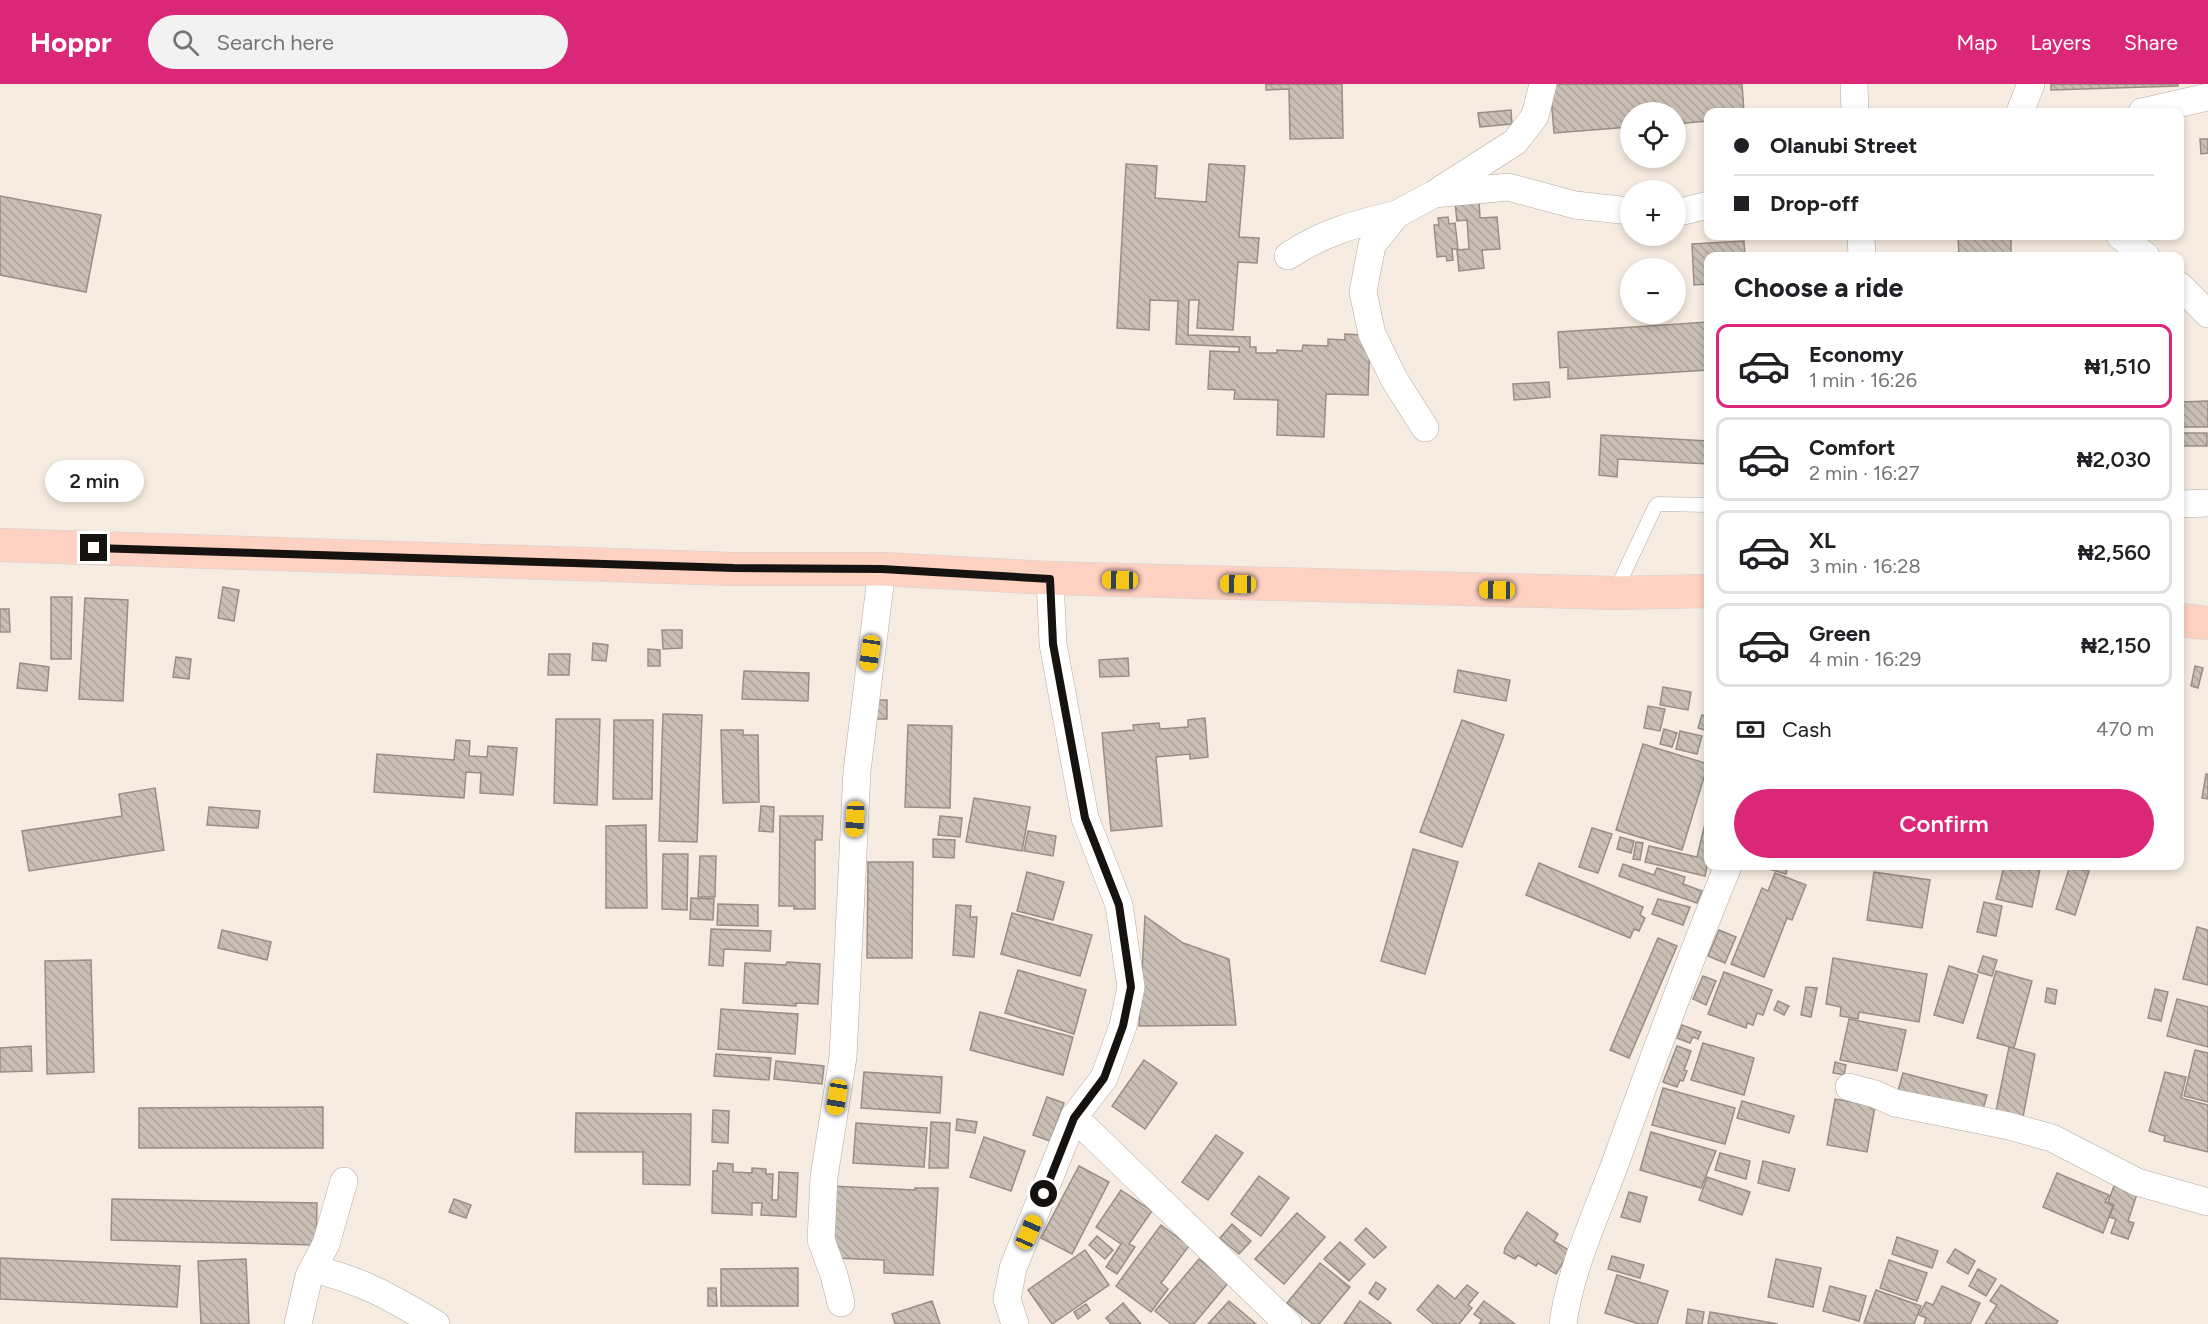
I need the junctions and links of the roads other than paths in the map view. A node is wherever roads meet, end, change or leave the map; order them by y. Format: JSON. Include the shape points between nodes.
{"nodes":[{"id":1,"x":1544,"y":84,"type":"edge"},
{"id":2,"x":1854,"y":84,"type":"edge"},
{"id":3,"x":2031,"y":84,"type":"edge"},
{"id":4,"x":2208,"y":98,"type":"edge"},
{"id":5,"x":1855,"y":108,"type":"edge"},
{"id":6,"x":2022,"y":108,"type":"edge"},
{"id":7,"x":2161,"y":108,"type":"edge"},
{"id":8,"x":1434,"y":194,"type":"junction"},
{"id":9,"x":1704,"y":207,"type":"edge"},
{"id":10,"x":1620,"y":210,"type":"edge"},
{"id":11,"x":1686,"y":211,"type":"edge"},
{"id":12,"x":1397,"y":214,"type":"junction"},
{"id":13,"x":2125,"y":240,"type":"edge"},
{"id":14,"x":2141,"y":252,"type":"edge"},
{"id":15,"x":1288,"y":256,"type":"dead end"},
{"id":16,"x":2184,"y":290,"type":"edge"},
{"id":17,"x":2208,"y":314,"type":"edge"},
{"id":18,"x":1425,"y":428,"type":"dead end"},
{"id":19,"x":2208,"y":503,"type":"edge"},
{"id":20,"x":2184,"y":504,"type":"edge"},
{"id":21,"x":1704,"y":506,"type":"edge"},
{"id":22,"x":0,"y":545,"type":"edge"},
{"id":23,"x":882,"y":569,"type":"junction"},
{"id":24,"x":1050,"y":579,"type":"junction"},
{"id":25,"x":1704,"y":591,"type":"edge"},
{"id":26,"x":1614,"y":593,"type":"junction"},
{"id":27,"x":2184,"y":620,"type":"edge"},
{"id":28,"x":2208,"y":623,"type":"edge"},
{"id":29,"x":1726,"y":870,"type":"edge"},
{"id":30,"x":1849,"y":1087,"type":"dead end"},
{"id":31,"x":1074,"y":1118,"type":"junction"},
{"id":32,"x":344,"y":1181,"type":"dead end"},
{"id":33,"x":2208,"y":1202,"type":"edge"},
{"id":34,"x":313,"y":1269,"type":"junction"},
{"id":35,"x":842,"y":1303,"type":"dead end"},
{"id":36,"x":298,"y":1324,"type":"edge"},
{"id":37,"x":436,"y":1324,"type":"edge"},
{"id":38,"x":1015,"y":1324,"type":"edge"},
{"id":39,"x":1288,"y":1324,"type":"edge"},
{"id":40,"x":1563,"y":1324,"type":"edge"}],
"edges":[{"from":1,"to":8,"type":"street","via":[[1535,116],[1515,142]]},
{"from":2,"to":5,"type":"street"},
{"from":3,"to":6,"type":"street"},
{"from":4,"to":7,"type":"street"},
{"from":8,"to":10,"type":"street","via":[[1508,187],[1575,206]]},
{"from":8,"to":12,"type":"street"},
{"from":9,"to":11,"type":"street"},
{"from":12,"to":15,"type":"street","via":[[1347,226],[1314,239]]},
{"from":12,"to":18,"type":"street","via":[[1372,246],[1363,292],[1372,334]]},
{"from":13,"to":14,"type":"street"},
{"from":16,"to":17,"type":"street"},
{"from":19,"to":20,"type":"street"},
{"from":21,"to":26,"type":"lane","via":[[1658,504]]},
{"from":22,"to":23,"type":"main road","via":[[722,568]]},
{"from":23,"to":24,"type":"main road"},
{"from":23,"to":35,"type":"street","via":[[857,771],[843,1058],[823,1188],[821,1240]]},
{"from":24,"to":26,"type":"main road"},
{"from":24,"to":31,"type":"street","via":[[1053,644],[1085,818],[1119,905],[1131,987],[1123,1026],[1104,1078]]},
{"from":25,"to":26,"type":"main road"},
{"from":27,"to":28,"type":"main road"},
{"from":29,"to":40,"type":"street","via":[[1607,1184],[1566,1304]]},
{"from":30,"to":33,"type":"street","via":[[1895,1103],[2052,1138],[2136,1182]]},
{"from":31,"to":38,"type":"street","via":[[1013,1268],[1007,1299]]},
{"from":31,"to":39,"type":"street"},
{"from":32,"to":34,"type":"street","via":[[326,1244]]},
{"from":34,"to":36,"type":"street"},
{"from":34,"to":37,"type":"street","via":[[365,1284]]}]}
